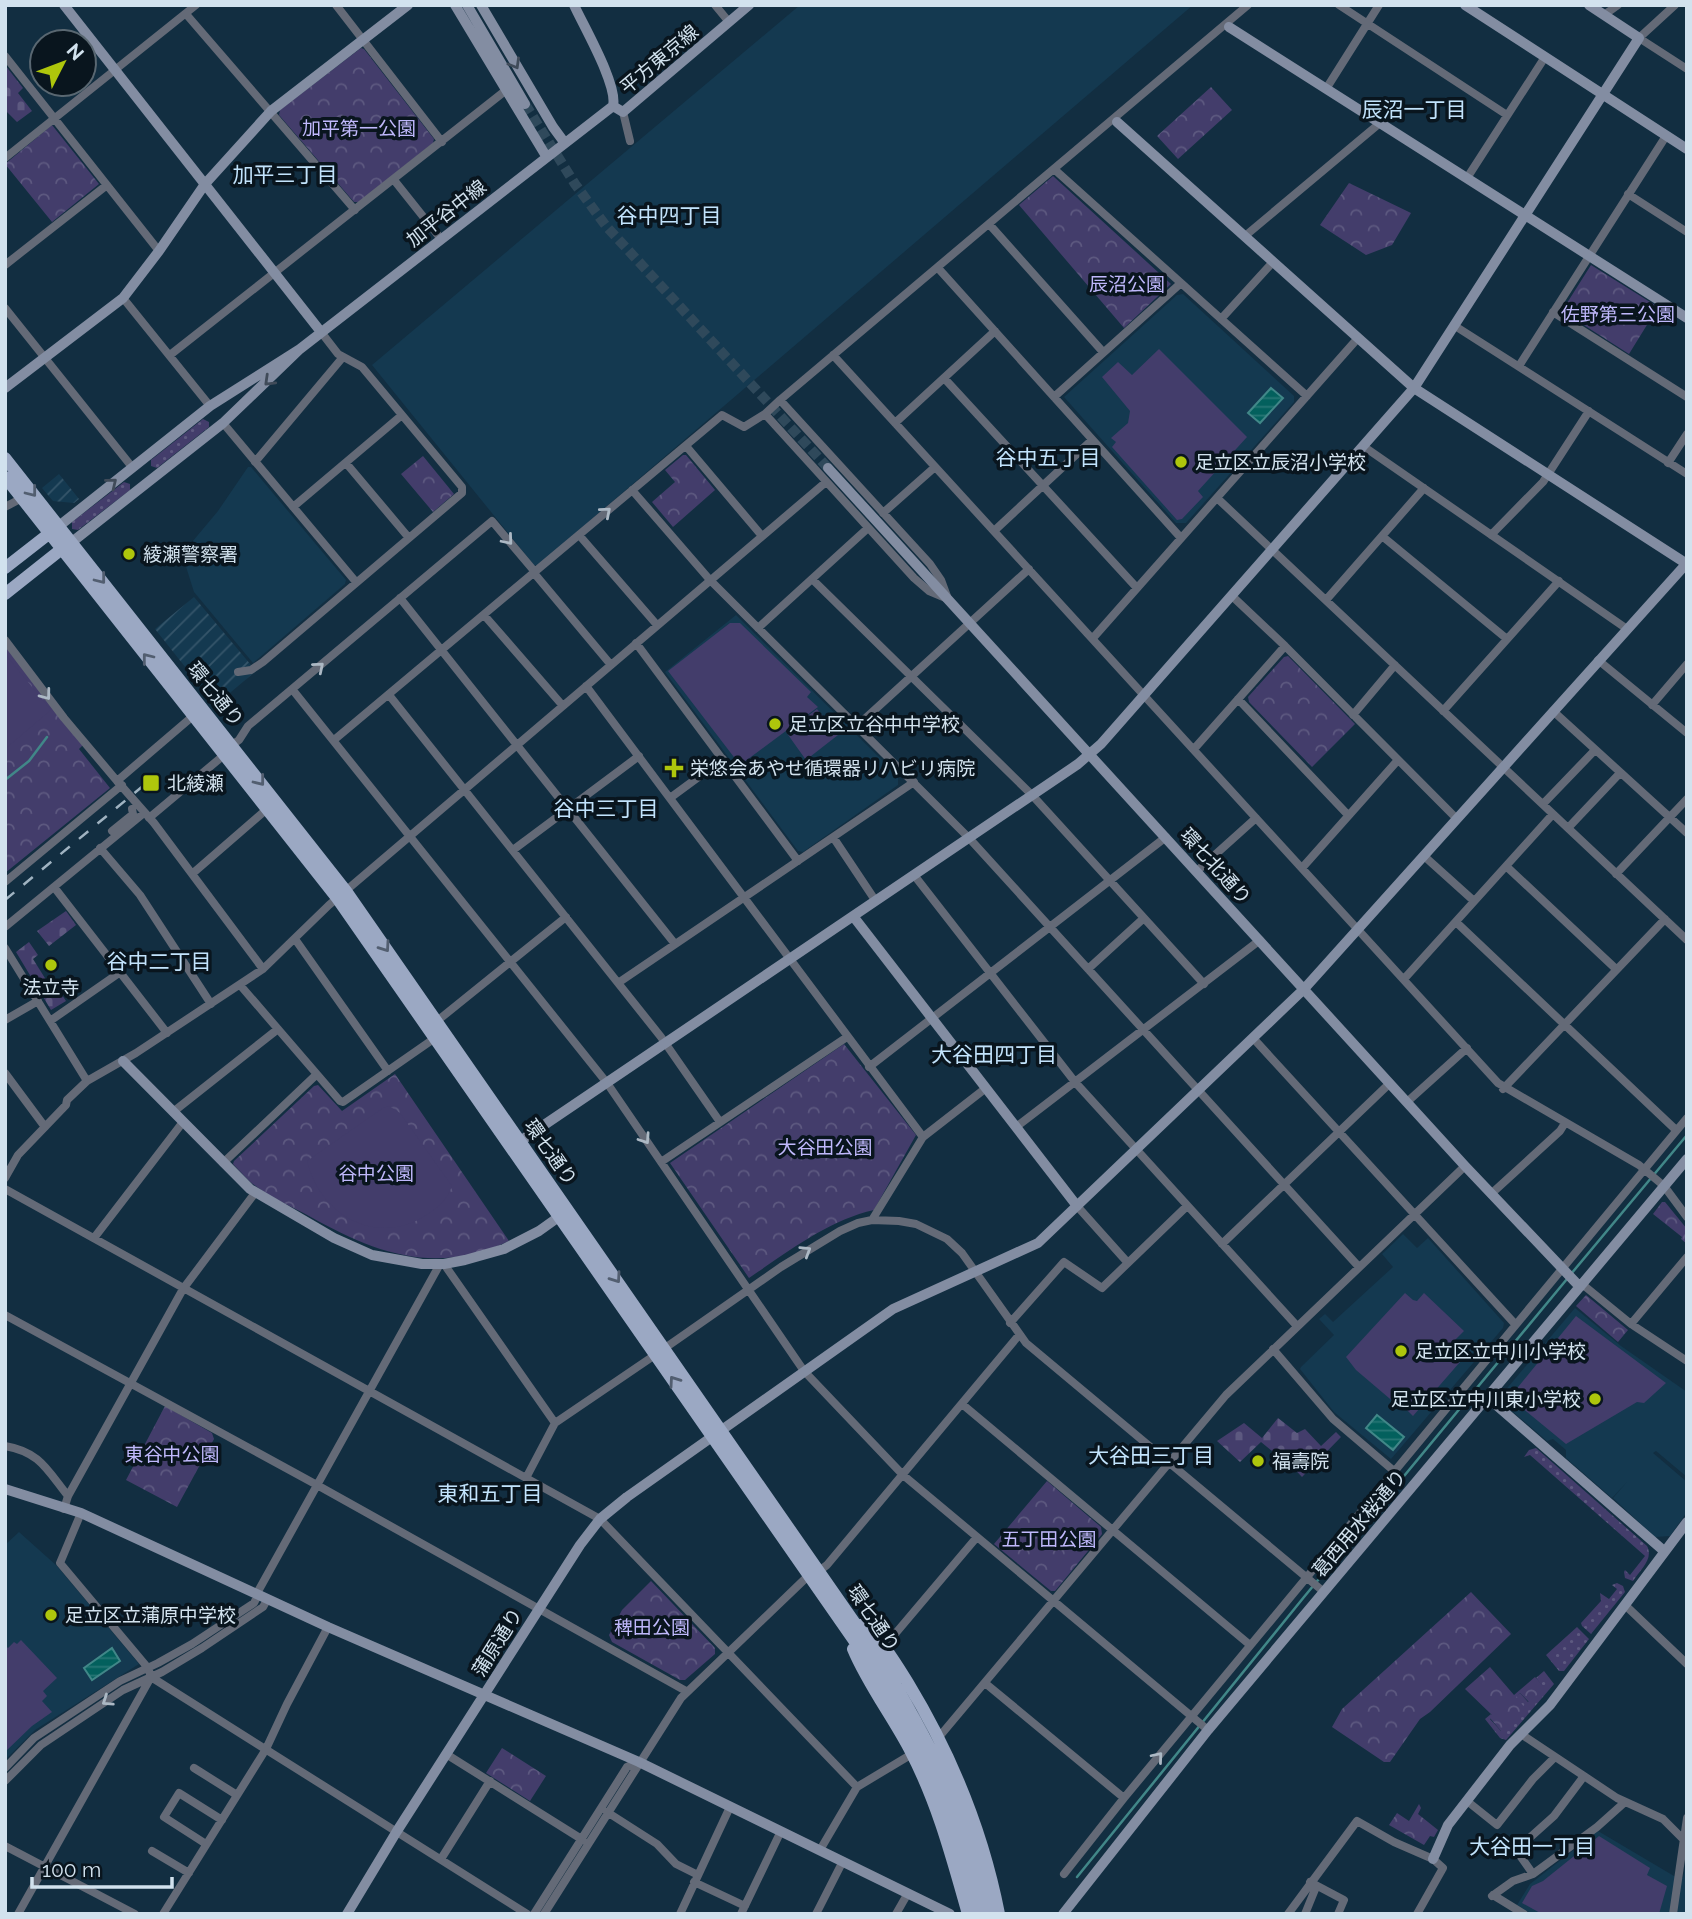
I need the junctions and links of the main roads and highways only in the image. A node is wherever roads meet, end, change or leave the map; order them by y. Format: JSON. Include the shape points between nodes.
{"nodes":[{"id":1,"x":5,"y":458,"type":"edge"},
{"id":2,"x":5,"y":477,"type":"edge"},
{"id":3,"x":54,"y":529,"type":"junction"},
{"id":4,"x":67,"y":545,"type":"junction"},
{"id":5,"x":5,"y":568,"type":"edge"},
{"id":6,"x":5,"y":594,"type":"edge"},
{"id":7,"x":228,"y":750,"type":"junction"},
{"id":8,"x":342,"y":894,"type":"junction"},
{"id":9,"x":516,"y":1144,"type":"junction"},
{"id":10,"x":660,"y":1351,"type":"junction"},
{"id":11,"x":847,"y":1622,"type":"junction"},
{"id":12,"x":887,"y":1680,"type":"junction"},
{"id":13,"x":968,"y":1914,"type":"edge"},
{"id":14,"x":978,"y":1914,"type":"edge"},
{"id":15,"x":988,"y":1914,"type":"edge"},
{"id":16,"x":999,"y":1914,"type":"edge"}],
"edges":[{"from":1,"to":3,"type":"main road","name":"環七通り","one_way":true},
{"from":2,"to":3,"type":"main road","name":"環七通り"},
{"from":3,"to":4,"type":"main road","name":"環七通り"},
{"from":3,"to":5,"type":"main road"},
{"from":4,"to":6,"type":"main road"},
{"from":4,"to":7,"type":"main road","name":"環七通り","one_way":true},
{"from":7,"to":4,"type":"main road","name":"環七通り","one_way":true,"via":[[193,716]]},
{"from":7,"to":8,"type":"main road","name":"環七通り","one_way":true},
{"from":7,"to":8,"type":"main road","name":"環七通り","via":[[267,809]]},
{"from":8,"to":9,"type":"main road","name":"環七通り","one_way":true,"via":[[437,1021]]},
{"from":8,"to":9,"type":"main road","name":"環七通り","via":[[435,1038]]},
{"from":9,"to":10,"type":"main road","name":"環七通り","one_way":true},
{"from":9,"to":10,"type":"main road","name":"環七通り","via":[[560,1216]]},
{"from":10,"to":11,"type":"main road","name":"環七通り"},
{"from":11,"to":12,"type":"main road","name":"環七通り"},
{"from":11,"to":13,"type":"main road","via":[[856,1658],[912,1754],[946,1833]]},
{"from":11,"to":16,"type":"main road","via":[[872,1633],[884,1647],[939,1737],[979,1839]]},
{"from":12,"to":14,"type":"main road","name":"環七通り","via":[[950,1814]]},
{"from":12,"to":15,"type":"main road","name":"環七通り","via":[[925,1735],[960,1811]]}]}
